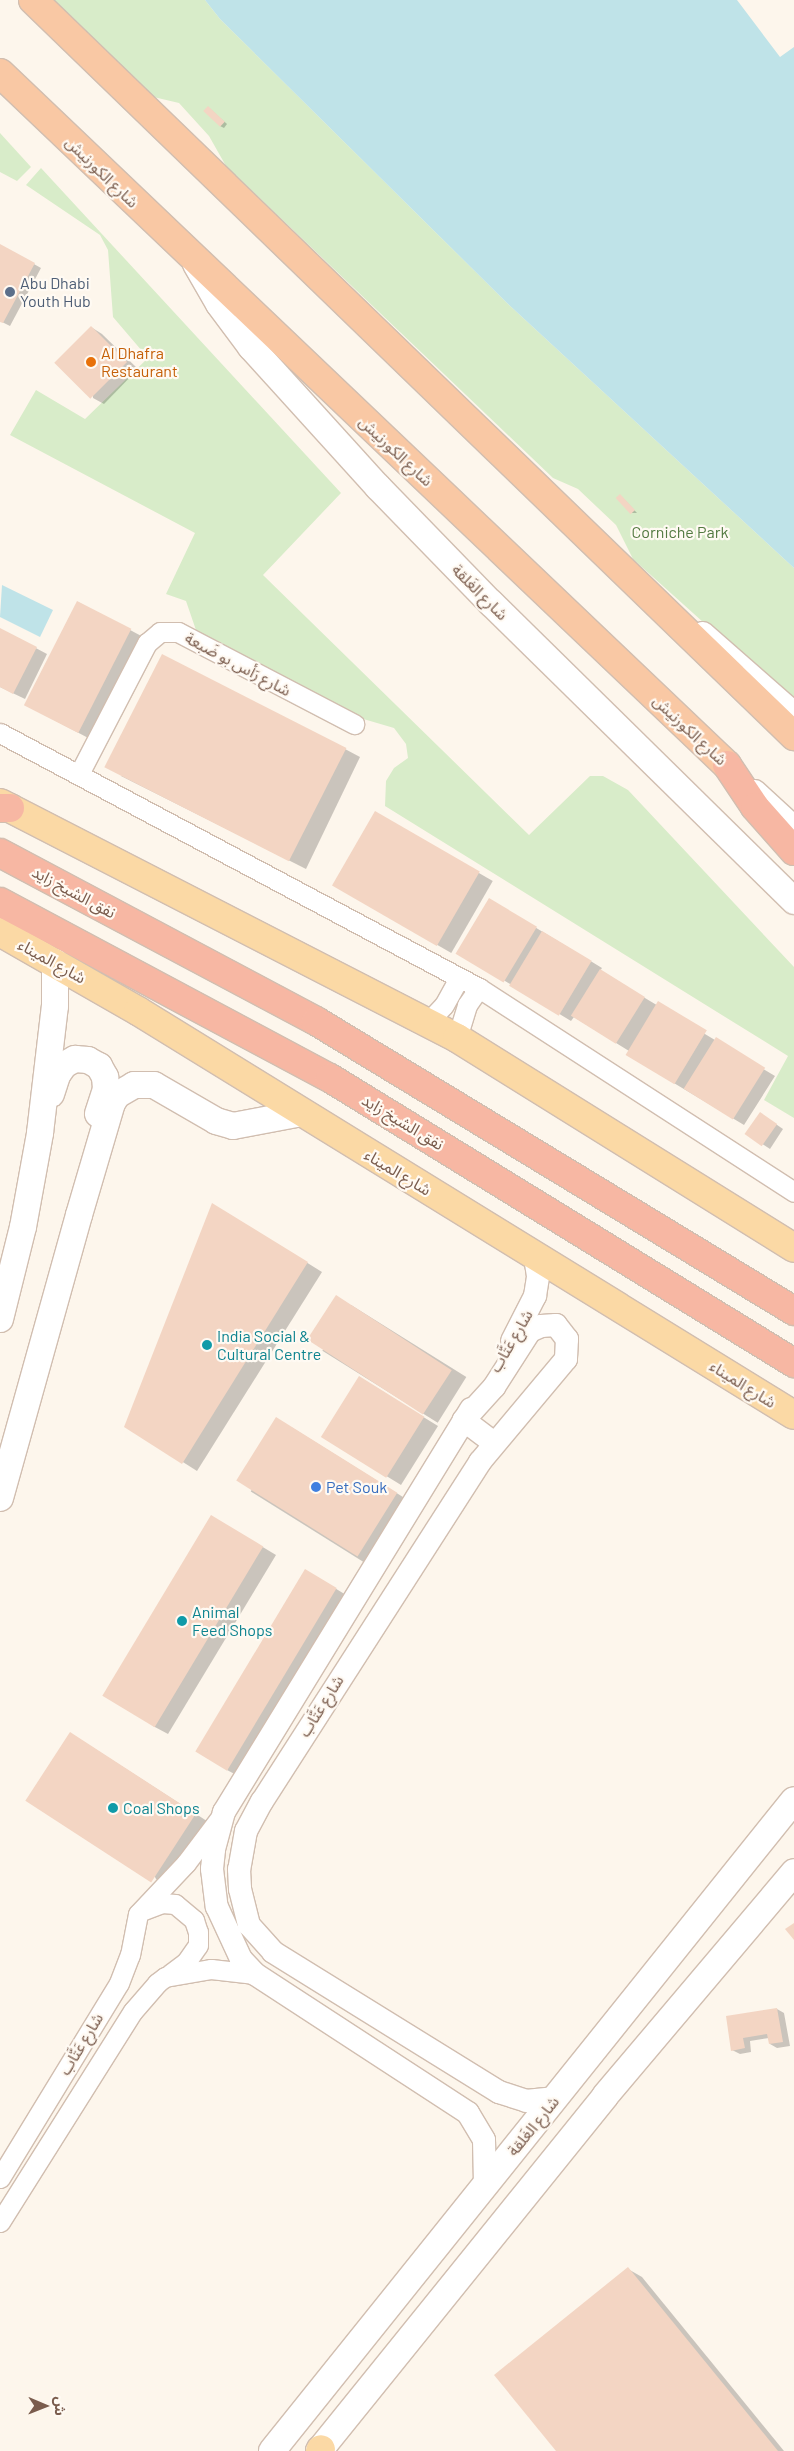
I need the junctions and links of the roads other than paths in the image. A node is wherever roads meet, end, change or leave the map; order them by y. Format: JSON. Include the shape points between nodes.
{"nodes":[{"id":1,"x":33,"y":0,"type":"edge"},
{"id":2,"x":0,"y":73,"type":"edge"},
{"id":3,"x":193,"y":259,"type":"junction"},
{"id":4,"x":660,"y":605,"type":"junction"},
{"id":5,"x":794,"y":713,"type":"edge"},
{"id":6,"x":354,"y":724,"type":"dead end"},
{"id":7,"x":0,"y":733,"type":"edge"},
{"id":8,"x":794,"y":736,"type":"edge"},
{"id":9,"x":727,"y":765,"type":"junction"},
{"id":10,"x":79,"y":774,"type":"junction"},
{"id":11,"x":3,"y":806,"type":"edge"},
{"id":12,"x":794,"y":827,"type":"edge"},
{"id":13,"x":794,"y":851,"type":"edge"},
{"id":14,"x":0,"y":853,"type":"edge"},
{"id":15,"x":794,"y":901,"type":"edge"},
{"id":16,"x":0,"y":902,"type":"edge"},
{"id":17,"x":0,"y":932,"type":"edge"},
{"id":18,"x":55,"y":962,"type":"junction"},
{"id":19,"x":459,"y":978,"type":"junction"},
{"id":20,"x":479,"y":988,"type":"junction"},
{"id":21,"x":428,"y":1022,"type":"junction"},
{"id":22,"x":457,"y":1038,"type":"junction"},
{"id":23,"x":302,"y":1113,"type":"junction"},
{"id":24,"x":40,"y":1133,"type":"junction"},
{"id":25,"x":94,"y":1163,"type":"junction"},
{"id":26,"x":794,"y":1192,"type":"edge"},
{"id":27,"x":794,"y":1248,"type":"edge"},
{"id":28,"x":535,"y":1256,"type":"junction"},
{"id":29,"x":794,"y":1311,"type":"edge"},
{"id":30,"x":0,"y":1319,"type":"edge"},
{"id":31,"x":794,"y":1363,"type":"edge"},
{"id":32,"x":794,"y":1415,"type":"edge"},
{"id":33,"x":464,"y":1420,"type":"junction"},
{"id":34,"x":494,"y":1443,"type":"junction"},
{"id":35,"x":0,"y":1498,"type":"edge"},
{"id":36,"x":794,"y":1800,"type":"edge"},
{"id":37,"x":224,"y":1813,"type":"junction"},
{"id":38,"x":794,"y":1872,"type":"edge"},
{"id":39,"x":138,"y":1914,"type":"junction"},
{"id":40,"x":255,"y":1974,"type":"junction"},
{"id":41,"x":165,"y":1978,"type":"junction"},
{"id":42,"x":556,"y":2098,"type":"junction"},
{"id":43,"x":0,"y":2178,"type":"edge"},
{"id":44,"x":485,"y":2184,"type":"junction"},
{"id":45,"x":0,"y":2222,"type":"edge"},
{"id":46,"x":320,"y":2450,"type":"edge"},
{"id":47,"x":272,"y":2451,"type":"edge"}],
"edges":[{"from":1,"to":4,"type":"highway"},
{"from":2,"to":3,"type":"highway","name":"شارع الكورنيش"},
{"from":3,"to":9,"type":"highway","name":"شارع الكورنيش"},
{"from":3,"to":15,"type":"main road","name":"شارع الغَلقة","via":[[219,304],[251,347],[378,486],[491,603]]},
{"from":4,"to":5,"type":"street","via":[[730,655]]},
{"from":4,"to":8,"type":"highway"},
{"from":6,"to":10,"type":"street","name":"شارع رَأس بو ضَبعة","via":[[178,632],[160,632],[147,643]]},
{"from":7,"to":10,"type":"street"},
{"from":9,"to":12,"type":"street","name":"شارع الكورنيش"},
{"from":9,"to":13,"type":"highway","via":[[755,807]]},
{"from":10,"to":19,"type":"street"},
{"from":11,"to":21,"type":"main road"},
{"from":14,"to":29,"type":"highway","name":"نفق الشيخ زايد","via":[[316,1020]]},
{"from":16,"to":31,"type":"highway","name":"نفق الشيخ زايد","via":[[330,1078]]},
{"from":17,"to":18,"type":"main road","name":"شارع الميناء"},
{"from":18,"to":23,"type":"main road","name":"شارع الميناء"},
{"from":18,"to":24,"type":"main road","via":[[54,1013]]},
{"from":19,"to":20,"type":"street"},
{"from":19,"to":21,"type":"street","via":[[444,1005]]},
{"from":20,"to":22,"type":"street","via":[[467,1005]]},
{"from":20,"to":26,"type":"street"},
{"from":21,"to":22,"type":"main road"},
{"from":22,"to":27,"type":"main road"},
{"from":23,"to":25,"type":"main road","via":[[233,1126],[216,1121],[154,1085],[134,1085],[125,1089],[112,1103]]},
{"from":23,"to":28,"type":"main road","name":"شارع الميناء"},
{"from":24,"to":25,"type":"main road","via":[[60,1070],[75,1059],[94,1062],[106,1083],[90,1142]]},
{"from":24,"to":30,"type":"main road","via":[[23,1227]]},
{"from":25,"to":35,"type":"main road"},
{"from":28,"to":32,"type":"main road","name":"شارع الميناء"},
{"from":28,"to":33,"type":"street","name":"شارع عَتَّاب","via":[[538,1286],[532,1306]]},
{"from":33,"to":34,"type":"street"},
{"from":33,"to":34,"type":"street","name":"شارع عَتَّاب","via":[[494,1387],[530,1331],[540,1326],[556,1325],[568,1345],[566,1359]]},
{"from":33,"to":37,"type":"street","name":"شارع عَتَّاب"},
{"from":34,"to":42,"type":"street","name":"شارع عَتَّاب","via":[[368,1631],[262,1801],[246,1831],[240,1889],[249,1925],[273,1952],[498,2092],[526,2101]]},
{"from":36,"to":42,"type":"main road","name":"شارع الغَلقة"},
{"from":37,"to":39,"type":"street","name":"شارع عَتَّاب","via":[[186,1863]]},
{"from":37,"to":40,"type":"street","name":"شارع عَتَّاب","via":[[214,1850],[217,1907],[231,1943]]},
{"from":38,"to":46,"type":"main road","via":[[605,2096]]},
{"from":39,"to":41,"type":"street","via":[[149,1906],[175,1904],[194,1920],[198,1945],[186,1962]]},
{"from":39,"to":43,"type":"street","name":"شارع عَتَّاب","via":[[130,1955],[119,1983]]},
{"from":40,"to":41,"type":"street","name":"شارع عَتَّاب","via":[[211,1969]]},
{"from":40,"to":44,"type":"street","name":"شارع عَتَّاب","via":[[468,2113],[484,2140]]},
{"from":41,"to":45,"type":"street","name":"شارع عَتَّاب","via":[[133,2011]]},
{"from":42,"to":44,"type":"main road","name":"شارع الغَلقة"},
{"from":44,"to":47,"type":"main road","name":"شارع الغَلقة"}]}
